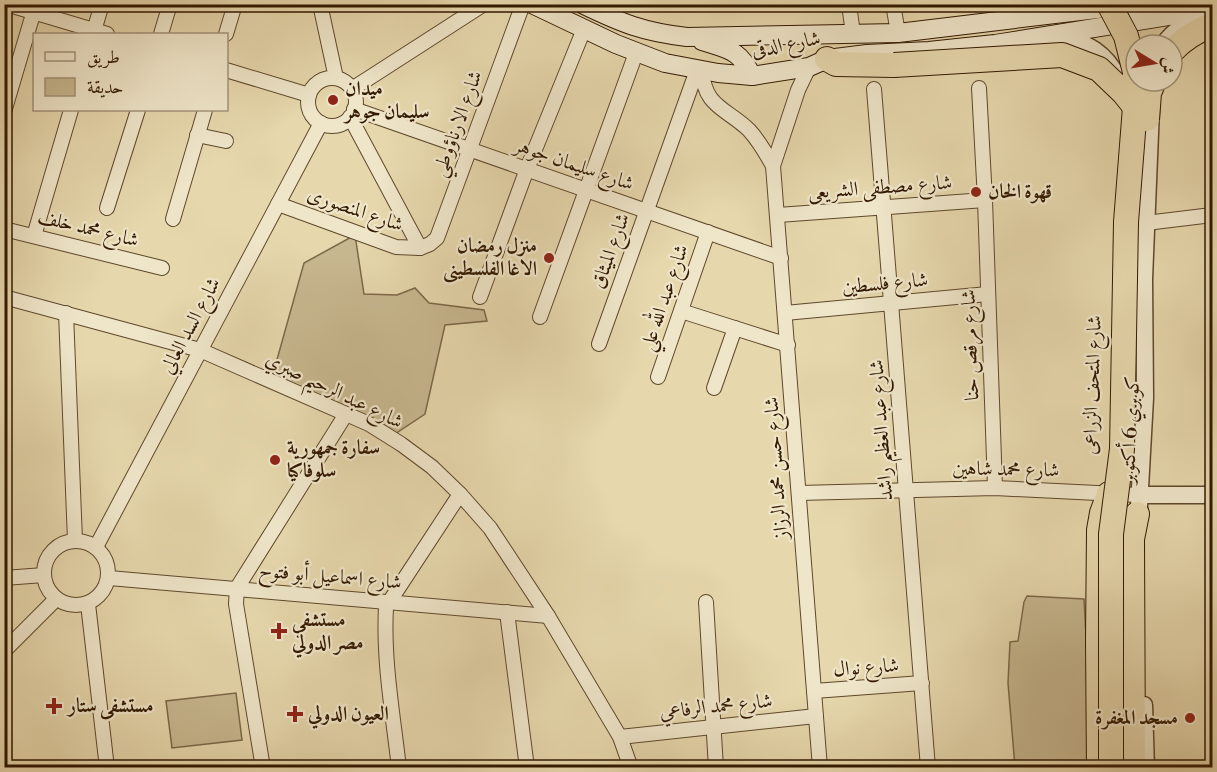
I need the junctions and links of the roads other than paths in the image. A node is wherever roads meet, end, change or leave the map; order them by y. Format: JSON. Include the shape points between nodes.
{"nodes":[{"id":1,"x":6,"y":4,"type":"edge"},
{"id":2,"x":102,"y":4,"type":"edge"},
{"id":3,"x":170,"y":4,"type":"edge"},
{"id":4,"x":235,"y":4,"type":"edge"},
{"id":5,"x":320,"y":4,"type":"edge"},
{"id":6,"x":484,"y":4,"type":"edge"},
{"id":7,"x":523,"y":4,"type":"edge"},
{"id":8,"x":532,"y":4,"type":"edge"},
{"id":9,"x":582,"y":4,"type":"edge"},
{"id":10,"x":849,"y":4,"type":"edge"},
{"id":11,"x":893,"y":4,"type":"edge"},
{"id":12,"x":1123,"y":5,"type":"edge"},
{"id":13,"x":35,"y":9,"type":"edge"},
{"id":14,"x":1212,"y":10,"type":"edge"},
{"id":15,"x":1212,"y":25,"type":"edge"},
{"id":16,"x":584,"y":29,"type":"junction"},
{"id":17,"x":98,"y":33,"type":"edge"},
{"id":18,"x":161,"y":33,"type":"edge"},
{"id":19,"x":226,"y":33,"type":"edge"},
{"id":20,"x":898,"y":33,"type":"junction"},
{"id":21,"x":1139,"y":33,"type":"edge"},
{"id":22,"x":1172,"y":33,"type":"edge"},
{"id":23,"x":853,"y":34,"type":"junction"},
{"id":24,"x":1062,"y":35,"type":"junction"},
{"id":25,"x":687,"y":37,"type":"junction"},
{"id":26,"x":1184,"y":39,"type":"edge"},
{"id":27,"x":636,"y":53,"type":"junction"},
{"id":28,"x":818,"y":63,"type":"junction"},
{"id":29,"x":699,"y":70,"type":"junction"},
{"id":30,"x":228,"y":71,"type":"edge"},
{"id":31,"x":752,"y":76,"type":"junction"},
{"id":32,"x":336,"y":78,"type":"junction"},
{"id":33,"x":352,"y":88,"type":"junction"},
{"id":34,"x":980,"y":88,"type":"dead end"},
{"id":35,"x":874,"y":89,"type":"dead end"},
{"id":36,"x":1144,"y":94,"type":"edge"},
{"id":37,"x":309,"y":95,"type":"junction"},
{"id":38,"x":71,"y":111,"type":"edge"},
{"id":39,"x":138,"y":111,"type":"edge"},
{"id":40,"x":205,"y":111,"type":"edge"},
{"id":41,"x":4,"y":112,"type":"edge"},
{"id":42,"x":352,"y":113,"type":"junction"},
{"id":43,"x":321,"y":123,"type":"junction"},
{"id":44,"x":1150,"y":125,"type":"junction"},
{"id":45,"x":197,"y":135,"type":"junction"},
{"id":46,"x":226,"y":141,"type":"dead end"},
{"id":47,"x":470,"y":149,"type":"junction"},
{"id":48,"x":773,"y":166,"type":"junction"},
{"id":49,"x":527,"y":169,"type":"junction"},
{"id":50,"x":586,"y":190,"type":"junction"},
{"id":51,"x":986,"y":200,"type":"junction"},
{"id":52,"x":278,"y":204,"type":"junction"},
{"id":53,"x":885,"y":206,"type":"junction"},
{"id":54,"x":107,"y":208,"type":"dead end"},
{"id":55,"x":646,"y":211,"type":"junction"},
{"id":56,"x":778,"y":215,"type":"junction"},
{"id":57,"x":1212,"y":215,"type":"edge"},
{"id":58,"x":173,"y":219,"type":"dead end"},
{"id":59,"x":1146,"y":223,"type":"junction"},
{"id":60,"x":4,"y":229,"type":"edge"},
{"id":61,"x":708,"y":232,"type":"junction"},
{"id":62,"x":34,"y":236,"type":"junction"},
{"id":63,"x":420,"y":248,"type":"junction"},
{"id":64,"x":781,"y":258,"type":"junction"},
{"id":65,"x":162,"y":268,"type":"dead end"},
{"id":66,"x":988,"y":294,"type":"junction"},
{"id":67,"x":4,"y":297,"type":"edge"},
{"id":68,"x":480,"y":297,"type":"dead end"},
{"id":69,"x":892,"y":302,"type":"junction"},
{"id":70,"x":681,"y":311,"type":"junction"},
{"id":71,"x":66,"y":313,"type":"junction"},
{"id":72,"x":785,"y":313,"type":"junction"},
{"id":73,"x":540,"y":317,"type":"dead end"},
{"id":74,"x":735,"y":328,"type":"junction"},
{"id":75,"x":599,"y":344,"type":"dead end"},
{"id":76,"x":788,"y":345,"type":"junction"},
{"id":77,"x":200,"y":350,"type":"junction"},
{"id":78,"x":658,"y":376,"type":"dead end"},
{"id":79,"x":714,"y":388,"type":"dead end"},
{"id":80,"x":346,"y":414,"type":"junction"},
{"id":81,"x":995,"y":488,"type":"junction"},
{"id":82,"x":907,"y":491,"type":"junction"},
{"id":83,"x":799,"y":493,"type":"junction"},
{"id":84,"x":460,"y":494,"type":"junction"},
{"id":85,"x":1109,"y":494,"type":"junction"},
{"id":86,"x":1212,"y":495,"type":"edge"},
{"id":87,"x":1138,"y":505,"type":"junction"},
{"id":88,"x":75,"y":541,"type":"junction"},
{"id":89,"x":96,"y":547,"type":"junction"},
{"id":90,"x":44,"y":574,"type":"junction"},
{"id":91,"x":4,"y":578,"type":"edge"},
{"id":92,"x":109,"y":578,"type":"junction"},
{"id":93,"x":237,"y":588,"type":"junction"},
{"id":94,"x":56,"y":599,"type":"junction"},
{"id":95,"x":389,"y":602,"type":"junction"},
{"id":96,"x":706,"y":602,"type":"dead end"},
{"id":97,"x":88,"y":604,"type":"junction"},
{"id":98,"x":507,"y":612,"type":"junction"},
{"id":99,"x":548,"y":616,"type":"junction"},
{"id":100,"x":4,"y":651,"type":"edge"},
{"id":101,"x":921,"y":683,"type":"junction"},
{"id":102,"x":814,"y":692,"type":"junction"},
{"id":103,"x":816,"y":716,"type":"junction"},
{"id":104,"x":713,"y":726,"type":"junction"},
{"id":105,"x":620,"y":737,"type":"junction"},
{"id":106,"x":107,"y":768,"type":"edge"},
{"id":107,"x":263,"y":768,"type":"edge"},
{"id":108,"x":399,"y":768,"type":"edge"},
{"id":109,"x":527,"y":768,"type":"edge"},
{"id":110,"x":631,"y":768,"type":"edge"},
{"id":111,"x":716,"y":768,"type":"edge"},
{"id":112,"x":820,"y":768,"type":"edge"},
{"id":113,"x":928,"y":768,"type":"edge"},
{"id":114,"x":1099,"y":768,"type":"edge"},
{"id":115,"x":1106,"y":768,"type":"edge"},
{"id":116,"x":1111,"y":768,"type":"edge"},
{"id":117,"x":1123,"y":768,"type":"edge"},
{"id":118,"x":1133,"y":768,"type":"edge"},
{"id":119,"x":1146,"y":768,"type":"edge"}],
"edges":[{"from":1,"to":13,"type":"street"},
{"from":2,"to":17,"type":"street"},
{"from":3,"to":18,"type":"street"},
{"from":4,"to":19,"type":"street"},
{"from":5,"to":32,"type":"street"},
{"from":6,"to":33,"type":"street"},
{"from":7,"to":47,"type":"street","name":"شارع الارناؤوطي"},
{"from":8,"to":16,"type":"main road","name":"شارع الدقى"},
{"from":9,"to":25,"type":"main road","name":"شارع الدقى","via":[[624,24],[656,34]]},
{"from":10,"to":23,"type":"street"},
{"from":11,"to":20,"type":"street"},
{"from":12,"to":20,"type":"main road","name":"شارع الدقى"},
{"from":12,"to":21,"type":"highway"},
{"from":12,"to":36,"type":"highway","bridge":true,"via":[[1126,36]]},
{"from":13,"to":17,"type":"street"},
{"from":13,"to":41,"type":"street"},
{"from":14,"to":22,"type":"street"},
{"from":14,"to":24,"type":"main road","name":"شارع الدقى"},
{"from":15,"to":26,"type":"highway"},
{"from":16,"to":27,"type":"main road","name":"شارع الدقى"},
{"from":16,"to":49,"type":"street"},
{"from":20,"to":23,"type":"main road","name":"شارع الدقى"},
{"from":23,"to":25,"type":"main road","name":"شارع الدقى"},
{"from":24,"to":28,"type":"main road","name":"شارع الدقى"},
{"from":24,"to":36,"type":"street","name":"شارع المتحف الزراعى","via":[[1105,57],[1122,86]]},
{"from":25,"to":31,"type":"main road","via":[[735,52]]},
{"from":27,"to":29,"type":"main road","name":"شارع الدقى"},
{"from":27,"to":50,"type":"street"},
{"from":28,"to":31,"type":"main road","name":"شارع الدقى"},
{"from":28,"to":36,"type":"highway","bridge":true,"via":[[894,65],[1062,55],[1099,69],[1123,92]]},
{"from":28,"to":48,"type":"street","name":"شارع حسن محمد الرزاز","via":[[795,98]]},
{"from":29,"to":31,"type":"main road","name":"شارع الدقى"},
{"from":29,"to":48,"type":"street","name":"شارع حسن محمد الرزاز","via":[[710,98],[751,132]]},
{"from":29,"to":55,"type":"street","name":"شارع الميثاق"},
{"from":30,"to":37,"type":"street"},
{"from":32,"to":33,"type":"street"},
{"from":32,"to":37,"type":"street","via":[[319,81]]},
{"from":33,"to":42,"type":"street","via":[[356,102]]},
{"from":34,"to":51,"type":"street","name":"شارع مرقص حنا"},
{"from":35,"to":53,"type":"street","name":"شارع عبد العظيم راشد"},
{"from":36,"to":44,"type":"street","name":"شارع المتحف الزراعى"},
{"from":36,"to":44,"type":"street","via":[[1139,118]]},
{"from":36,"to":85,"type":"street","name":"شارع المتحف الزراعى","via":[[1119,189],[1114,442]]},
{"from":36,"to":116,"type":"highway","name":"كوبري 6 أكتوبر","bridge":true,"via":[[1126,222],[1122,448],[1111,534]]},
{"from":36,"to":117,"type":"highway","name":"كوبري 6 أكتوبر","bridge":true,"via":[[1133,439],[1122,544]]},
{"from":37,"to":43,"type":"street","via":[[310,111]]},
{"from":38,"to":62,"type":"street"},
{"from":39,"to":54,"type":"street"},
{"from":40,"to":45,"type":"street"},
{"from":42,"to":43,"type":"street","via":[[336,125]]},
{"from":42,"to":47,"type":"street","name":"شارع سليمان جوهر"},
{"from":42,"to":63,"type":"street"},
{"from":43,"to":52,"type":"street","name":"شارع السد العالي"},
{"from":44,"to":59,"type":"street","name":"شارع المتحف الزراعى"},
{"from":45,"to":46,"type":"street"},
{"from":45,"to":58,"type":"street"},
{"from":47,"to":49,"type":"street","name":"شارع سليمان جوهر"},
{"from":47,"to":63,"type":"street","name":"شارع الارناؤوطي","via":[[437,238]]},
{"from":48,"to":56,"type":"street","name":"شارع حسن محمد الرزاز"},
{"from":49,"to":50,"type":"street","name":"شارع سليمان جوهر"},
{"from":49,"to":68,"type":"street"},
{"from":50,"to":55,"type":"street","name":"شارع سليمان جوهر"},
{"from":50,"to":73,"type":"street"},
{"from":51,"to":53,"type":"street","name":"شارع مصطفى الشريعى"},
{"from":51,"to":66,"type":"street","name":"شارع مرقص حنا"},
{"from":52,"to":63,"type":"street","name":"شارع المنصورى","via":[[396,247]]},
{"from":52,"to":77,"type":"street","name":"شارع السد العالي"},
{"from":53,"to":56,"type":"street","name":"شارع مصطفى الشريعى"},
{"from":53,"to":69,"type":"street","name":"شارع عبد العظيم راشد"},
{"from":55,"to":61,"type":"street","name":"شارع سليمان جوهر"},
{"from":55,"to":75,"type":"street","name":"شارع الميثاق"},
{"from":56,"to":64,"type":"street","name":"شارع حسن محمد الرزاز"},
{"from":57,"to":59,"type":"street"},
{"from":59,"to":87,"type":"street","name":"شارع المتحف الزراعى","via":[[1145,398]]},
{"from":60,"to":62,"type":"street","name":"شارع محمد خلف"},
{"from":61,"to":64,"type":"street","name":"شارع سليمان جوهر"},
{"from":61,"to":70,"type":"street","name":"شارع عبد الله علي"},
{"from":62,"to":65,"type":"street","name":"شارع محمد خلف"},
{"from":64,"to":72,"type":"street","name":"شارع حسن محمد الرزاز"},
{"from":66,"to":69,"type":"street","name":"شارع فلسطين"},
{"from":66,"to":81,"type":"street","name":"شارع مرقص حنا"},
{"from":67,"to":71,"type":"street","name":"شارع عبد الرحيم صبري"},
{"from":69,"to":72,"type":"street","name":"شارع فلسطين"},
{"from":69,"to":82,"type":"street","name":"شارع عبد العظيم راشد"},
{"from":70,"to":74,"type":"street"},
{"from":70,"to":78,"type":"street","name":"شارع عبد الله علي"},
{"from":71,"to":77,"type":"street","name":"شارع عبد الرحيم صبري"},
{"from":71,"to":88,"type":"street"},
{"from":72,"to":76,"type":"street","name":"شارع حسن محمد الرزاز"},
{"from":74,"to":76,"type":"street"},
{"from":74,"to":79,"type":"street"},
{"from":76,"to":83,"type":"street","name":"شارع حسن محمد الرزاز"},
{"from":77,"to":80,"type":"street","name":"شارع عبد الرحيم صبري"},
{"from":77,"to":89,"type":"street","name":"شارع السد العالي"},
{"from":80,"to":84,"type":"street","name":"شارع عبد الرحيم صبري","via":[[401,444]]},
{"from":80,"to":93,"type":"street"},
{"from":81,"to":82,"type":"street","name":"شارع محمد شاهين"},
{"from":81,"to":85,"type":"street","name":"شارع محمد شاهين"},
{"from":82,"to":83,"type":"street","name":"شارع محمد شاهين"},
{"from":82,"to":101,"type":"street","name":"شارع عبد العظيم راشد"},
{"from":83,"to":102,"type":"street","name":"شارع حسن محمد الرزاز"},
{"from":84,"to":95,"type":"street"},
{"from":84,"to":99,"type":"street","name":"شارع عبد الرحيم صبري","via":[[490,528]]},
{"from":85,"to":87,"type":"street","name":"شارع محمد شاهين"},
{"from":85,"to":114,"type":"highway","via":[[1099,530]]},
{"from":85,"to":115,"type":"street","name":"شارع المتحف الزراعى"},
{"from":86,"to":87,"type":"street","name":"شارع محمد شاهين"},
{"from":87,"to":118,"type":"highway","via":[[1132,539]]},
{"from":87,"to":119,"type":"street","name":"شارع المتحف الزراعى"},
{"from":88,"to":89,"type":"street"},
{"from":88,"to":90,"type":"street","via":[[49,555]]},
{"from":89,"to":92,"type":"street","via":[[106,561]]},
{"from":90,"to":91,"type":"street"},
{"from":90,"to":94,"type":"street","via":[[47,588]]},
{"from":92,"to":93,"type":"street","name":"شارع اسماعيل أبو فتوح"},
{"from":92,"to":97,"type":"street","via":[[99,597]]},
{"from":93,"to":95,"type":"street","name":"شارع اسماعيل أبو فتوح"},
{"from":93,"to":107,"type":"street","via":[[236,604]]},
{"from":94,"to":97,"type":"street","via":[[72,606]]},
{"from":94,"to":100,"type":"street"},
{"from":95,"to":98,"type":"street","name":"شارع اسماعيل أبو فتوح"},
{"from":95,"to":108,"type":"street","via":[[385,629]]},
{"from":96,"to":104,"type":"street"},
{"from":97,"to":106,"type":"street"},
{"from":98,"to":99,"type":"street","name":"شارع اسماعيل أبو فتوح"},
{"from":98,"to":109,"type":"street"},
{"from":99,"to":105,"type":"street","name":"شارع عبد الرحيم صبري"},
{"from":101,"to":102,"type":"street","name":"شارع نوال"},
{"from":101,"to":113,"type":"street","name":"شارع عبد العظيم راشد"},
{"from":102,"to":103,"type":"street","name":"شارع حسن محمد الرزاز"},
{"from":103,"to":104,"type":"street","name":"شارع محمد الرفاعي"},
{"from":103,"to":112,"type":"street","name":"شارع حسن محمد الرزاز"},
{"from":104,"to":105,"type":"street","name":"شارع محمد الرفاعي"},
{"from":104,"to":111,"type":"street"},
{"from":105,"to":110,"type":"street","name":"شارع عبد الرحيم صبري"}]}
